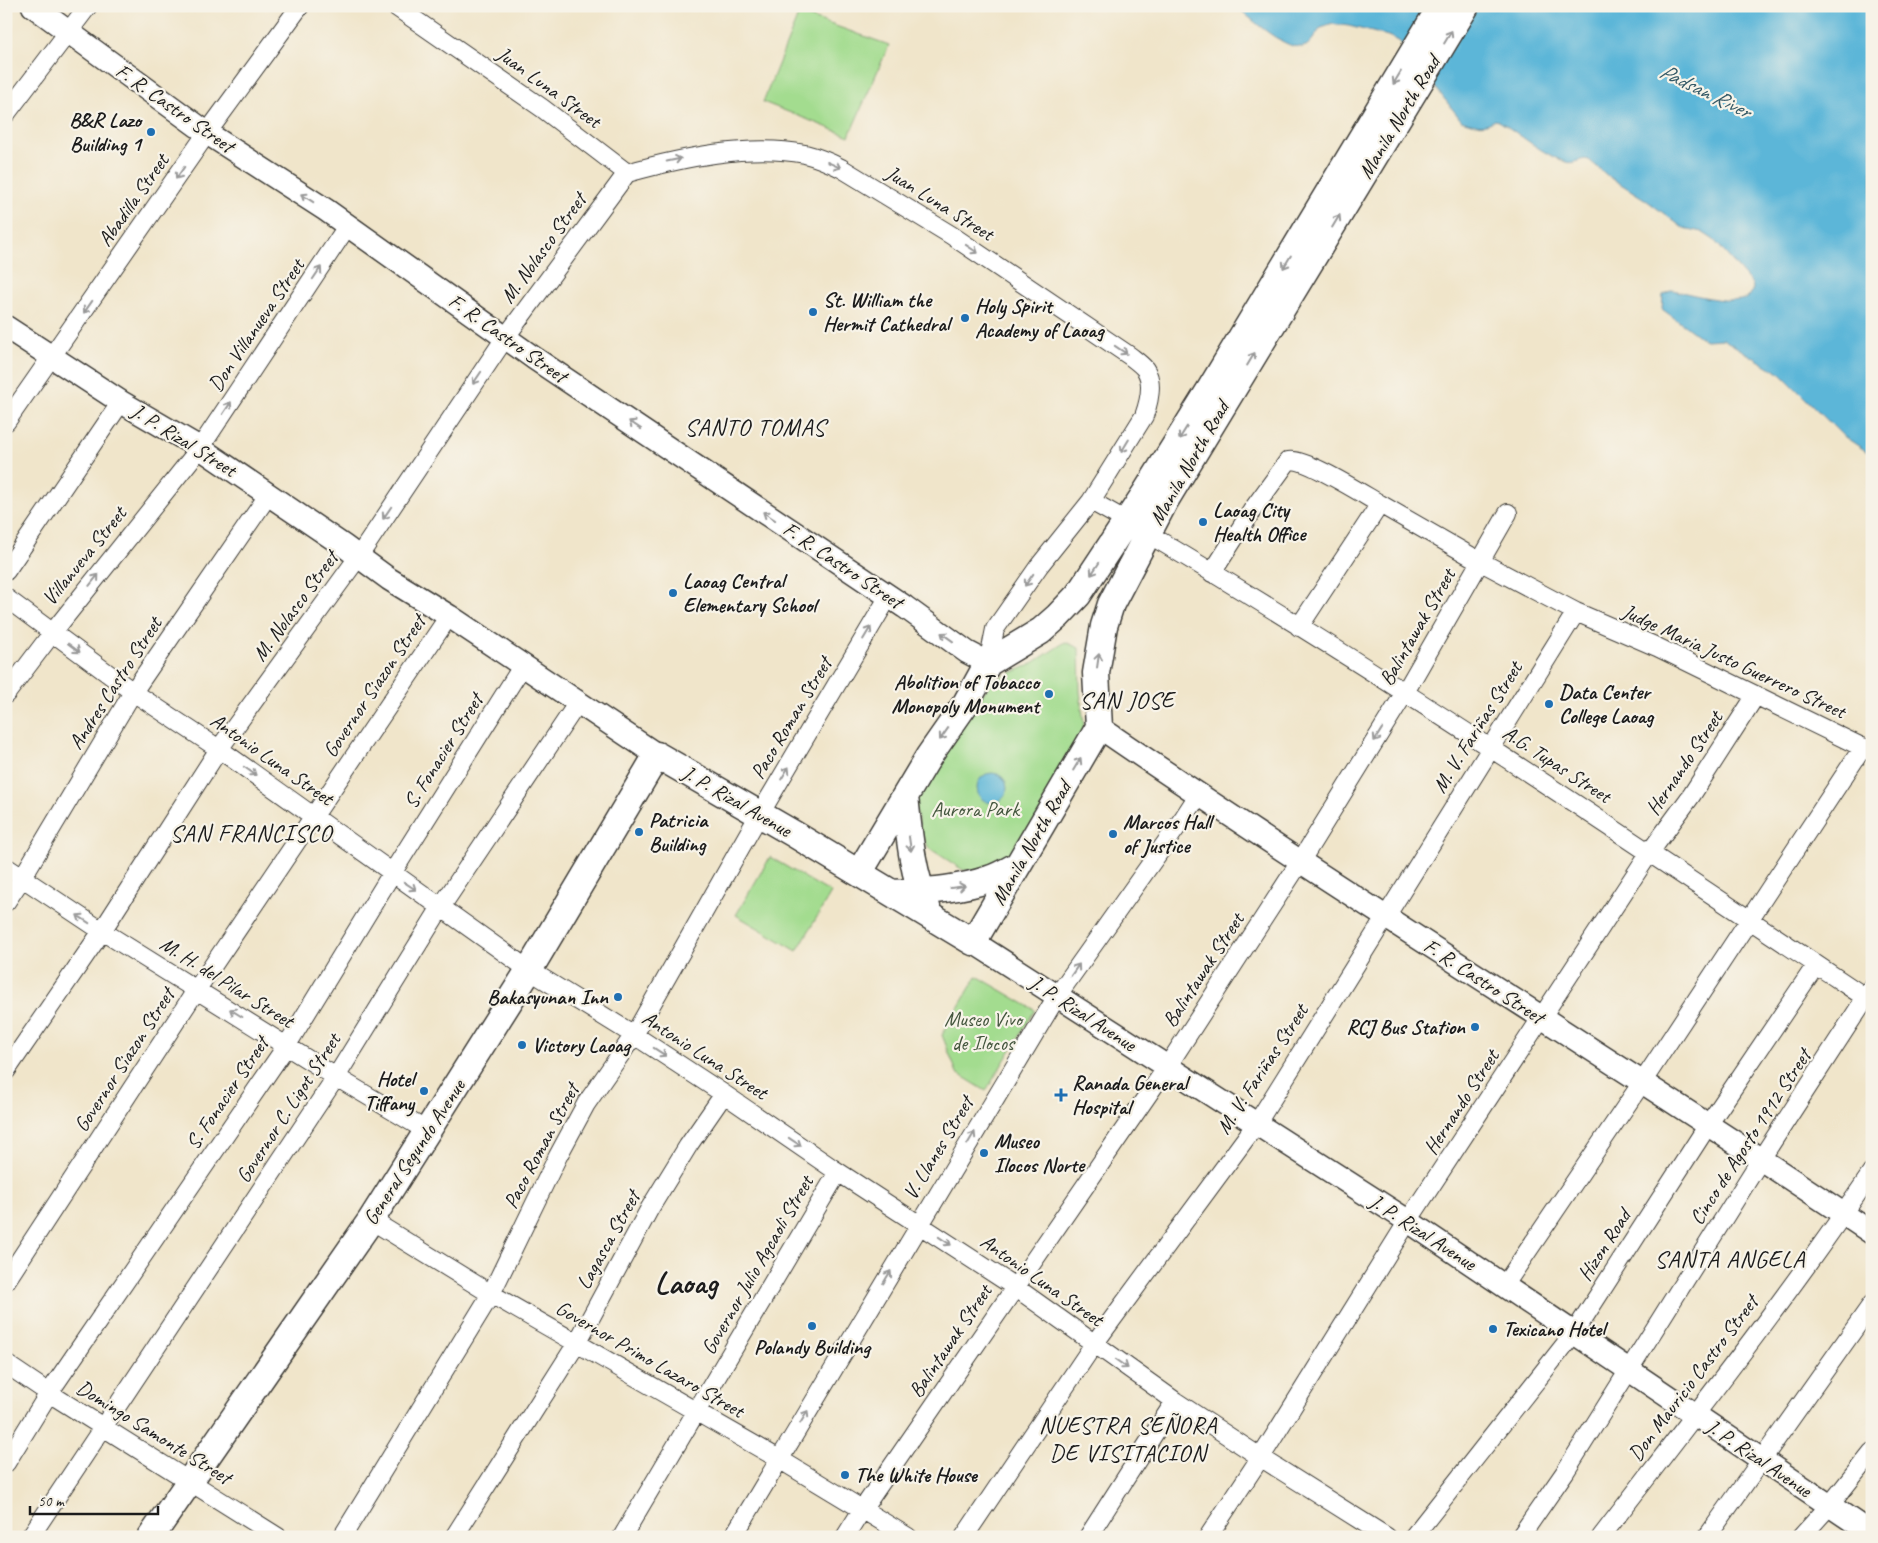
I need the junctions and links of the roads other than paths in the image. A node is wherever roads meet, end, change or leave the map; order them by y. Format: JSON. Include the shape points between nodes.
{"nodes":[{"id":1,"x":33,"y":6,"type":"edge"},
{"id":2,"x":88,"y":6,"type":"edge"},
{"id":3,"x":300,"y":6,"type":"edge"},
{"id":4,"x":395,"y":6,"type":"edge"},
{"id":5,"x":1441,"y":6,"type":"edge"},
{"id":6,"x":1466,"y":6,"type":"edge"},
{"id":7,"x":68,"y":31,"type":"junction"},
{"id":8,"x":6,"y":114,"type":"edge"},
{"id":9,"x":207,"y":132,"type":"junction"},
{"id":10,"x":627,"y":173,"type":"junction"},
{"id":11,"x":348,"y":225,"type":"junction"},
{"id":12,"x":6,"y":328,"type":"edge"},
{"id":13,"x":504,"y":338,"type":"junction"},
{"id":14,"x":52,"y":358,"type":"junction"},
{"id":15,"x":1217,"y":396,"type":"junction"},
{"id":16,"x":121,"y":402,"type":"junction"},
{"id":17,"x":6,"y":422,"type":"edge"},
{"id":18,"x":200,"y":448,"type":"junction"},
{"id":19,"x":269,"y":494,"type":"junction"},
{"id":20,"x":1091,"y":501,"type":"junction"},
{"id":21,"x":1380,"y":504,"type":"junction"},
{"id":22,"x":1508,"y":512,"type":"dead end"},
{"id":23,"x":1123,"y":520,"type":"dead end"},
{"id":24,"x":1160,"y":542,"type":"dead end"},
{"id":25,"x":359,"y":556,"type":"junction"},
{"id":26,"x":1481,"y":562,"type":"junction"},
{"id":27,"x":6,"y":571,"type":"edge"},
{"id":28,"x":1212,"y":573,"type":"junction"},
{"id":29,"x":889,"y":596,"type":"junction"},
{"id":30,"x":6,"y":598,"type":"edge"},
{"id":31,"x":1576,"y":612,"type":"junction"},
{"id":32,"x":449,"y":616,"type":"junction"},
{"id":33,"x":1299,"y":627,"type":"junction"},
{"id":34,"x":52,"y":632,"type":"junction"},
{"id":35,"x":988,"y":663,"type":"junction"},
{"id":36,"x":524,"y":665,"type":"junction"},
{"id":37,"x":133,"y":692,"type":"junction"},
{"id":38,"x":6,"y":694,"type":"edge"},
{"id":39,"x":1404,"y":694,"type":"junction"},
{"id":40,"x":1756,"y":695,"type":"junction"},
{"id":41,"x":578,"y":701,"type":"junction"},
{"id":42,"x":1099,"y":727,"type":"junction"},
{"id":43,"x":1492,"y":748,"type":"junction"},
{"id":44,"x":219,"y":749,"type":"junction"},
{"id":45,"x":1867,"y":750,"type":"edge"},
{"id":46,"x":657,"y":754,"type":"junction"},
{"id":47,"x":1198,"y":794,"type":"junction"},
{"id":48,"x":906,"y":796,"type":"junction"},
{"id":49,"x":760,"y":815,"type":"junction"},
{"id":50,"x":315,"y":816,"type":"junction"},
{"id":51,"x":1650,"y":852,"type":"junction"},
{"id":52,"x":1300,"y":862,"type":"junction"},
{"id":53,"x":1018,"y":865,"type":"junction"},
{"id":54,"x":6,"y":868,"type":"edge"},
{"id":55,"x":392,"y":873,"type":"junction"},
{"id":56,"x":859,"y":873,"type":"junction"},
{"id":57,"x":22,"y":878,"type":"junction"},
{"id":58,"x":920,"y":892,"type":"junction"},
{"id":59,"x":892,"y":893,"type":"junction"},
{"id":60,"x":6,"y":902,"type":"edge"},
{"id":61,"x":441,"y":907,"type":"junction"},
{"id":62,"x":931,"y":916,"type":"junction"},
{"id":63,"x":1384,"y":917,"type":"junction"},
{"id":64,"x":1750,"y":920,"type":"junction"},
{"id":65,"x":102,"y":931,"type":"junction"},
{"id":66,"x":973,"y":942,"type":"junction"},
{"id":67,"x":1816,"y":965,"type":"junction"},
{"id":68,"x":529,"y":970,"type":"junction"},
{"id":69,"x":197,"y":989,"type":"junction"},
{"id":70,"x":1057,"y":996,"type":"junction"},
{"id":71,"x":1870,"y":996,"type":"edge"},
{"id":72,"x":1542,"y":1018,"type":"junction"},
{"id":73,"x":634,"y":1035,"type":"junction"},
{"id":74,"x":287,"y":1045,"type":"junction"},
{"id":75,"x":1167,"y":1068,"type":"junction"},
{"id":76,"x":6,"y":1070,"type":"edge"},
{"id":77,"x":336,"y":1077,"type":"junction"},
{"id":78,"x":1642,"y":1082,"type":"junction"},
{"id":79,"x":724,"y":1094,"type":"junction"},
{"id":80,"x":1257,"y":1123,"type":"junction"},
{"id":81,"x":1708,"y":1126,"type":"junction"},
{"id":82,"x":427,"y":1130,"type":"junction"},
{"id":83,"x":1761,"y":1159,"type":"junction"},
{"id":84,"x":838,"y":1172,"type":"junction"},
{"id":85,"x":1872,"y":1172,"type":"edge"},
{"id":86,"x":1844,"y":1214,"type":"junction"},
{"id":87,"x":371,"y":1220,"type":"junction"},
{"id":88,"x":1408,"y":1221,"type":"junction"},
{"id":89,"x":919,"y":1223,"type":"junction"},
{"id":90,"x":1872,"y":1233,"type":"edge"},
{"id":91,"x":6,"y":1282,"type":"edge"},
{"id":92,"x":1504,"y":1286,"type":"junction"},
{"id":93,"x":1015,"y":1287,"type":"junction"},
{"id":94,"x":491,"y":1294,"type":"junction"},
{"id":95,"x":1872,"y":1304,"type":"edge"},
{"id":96,"x":1574,"y":1333,"type":"junction"},
{"id":97,"x":577,"y":1343,"type":"junction"},
{"id":98,"x":1094,"y":1344,"type":"junction"},
{"id":99,"x":6,"y":1364,"type":"edge"},
{"id":100,"x":1630,"y":1369,"type":"junction"},
{"id":101,"x":49,"y":1393,"type":"junction"},
{"id":102,"x":1175,"y":1401,"type":"junction"},
{"id":103,"x":697,"y":1411,"type":"junction"},
{"id":104,"x":1695,"y":1414,"type":"junction"},
{"id":105,"x":105,"y":1427,"type":"junction"},
{"id":106,"x":1872,"y":1452,"type":"edge"},
{"id":107,"x":1260,"y":1457,"type":"junction"},
{"id":108,"x":779,"y":1459,"type":"junction"},
{"id":109,"x":1762,"y":1460,"type":"junction"},
{"id":110,"x":6,"y":1463,"type":"edge"},
{"id":111,"x":190,"y":1481,"type":"junction"},
{"id":112,"x":1830,"y":1505,"type":"junction"},
{"id":113,"x":862,"y":1510,"type":"junction"},
{"id":114,"x":1872,"y":1534,"type":"edge"},
{"id":115,"x":30,"y":1537,"type":"edge"},
{"id":116,"x":151,"y":1537,"type":"edge"},
{"id":117,"x":278,"y":1537,"type":"edge"},
{"id":118,"x":342,"y":1537,"type":"edge"},
{"id":119,"x":454,"y":1537,"type":"edge"},
{"id":120,"x":622,"y":1537,"type":"edge"},
{"id":121,"x":733,"y":1537,"type":"edge"},
{"id":122,"x":845,"y":1537,"type":"edge"},
{"id":123,"x":908,"y":1537,"type":"edge"},
{"id":124,"x":964,"y":1537,"type":"edge"},
{"id":125,"x":1088,"y":1537,"type":"edge"},
{"id":126,"x":1208,"y":1537,"type":"edge"},
{"id":127,"x":1387,"y":1537,"type":"edge"},
{"id":128,"x":1413,"y":1537,"type":"edge"},
{"id":129,"x":1520,"y":1537,"type":"edge"},
{"id":130,"x":1602,"y":1537,"type":"edge"},
{"id":131,"x":1707,"y":1537,"type":"edge"},
{"id":132,"x":1801,"y":1537,"type":"edge"}],
"edges":[{"from":1,"to":7,"type":"main road","name":"F. R. Castro Street"},
{"from":2,"to":7,"type":"street"},
{"from":3,"to":9,"type":"street","name":"Abadilla Street"},
{"from":4,"to":10,"type":"street","name":"Juan Luna Street","via":[[542,108]]},
{"from":5,"to":15,"type":"highway","name":"Manila North Road","one_way":true},
{"from":15,"to":6,"type":"highway","name":"Manila North Road","one_way":true},
{"from":7,"to":8,"type":"street"},
{"from":7,"to":9,"type":"main road","name":"F. R. Castro Street"},
{"from":11,"to":9,"type":"main road","name":"F. R. Castro Street","one_way":true},
{"from":9,"to":14,"type":"street","name":"Abadilla Street","one_way":true},
{"from":10,"to":13,"type":"street","name":"M. Nolasco Street"},
{"from":10,"to":20,"type":"street","name":"Juan Luna Street","one_way":true,"via":[[705,154],[745,151],[805,154],[824,160],[951,235],[1130,356],[1148,376],[1147,406]]},
{"from":11,"to":13,"type":"main road","name":"F. R. Castro Street"},
{"from":18,"to":11,"type":"street","name":"Don Villanueva Street","one_way":true},
{"from":12,"to":14,"type":"main road","name":"J. P. Rizal Street"},
{"from":13,"to":25,"type":"street","name":"M. Nolasco Street","one_way":true},
{"from":29,"to":13,"type":"main road","name":"F. R. Castro Street","one_way":true},
{"from":14,"to":16,"type":"main road","name":"J. P. Rizal Street"},
{"from":14,"to":17,"type":"street","name":"Abadilla Street"},
{"from":15,"to":35,"type":"highway","name":"Manila North Road","one_way":true,"via":[[1146,492],[1078,595],[1041,631]]},
{"from":42,"to":15,"type":"highway","name":"Manila North Road","one_way":true,"via":[[1096,673],[1111,604]]},
{"from":16,"to":18,"type":"main road","name":"J. P. Rizal Street"},
{"from":16,"to":27,"type":"street"},
{"from":18,"to":19,"type":"main road","name":"J. P. Rizal Street"},
{"from":34,"to":18,"type":"street","name":"Villanueva Street","one_way":true},
{"from":19,"to":25,"type":"main road","name":"J. P. Rizal Street"},
{"from":19,"to":37,"type":"street","name":"Andres Castro Street"},
{"from":20,"to":23,"type":"street"},
{"from":20,"to":35,"type":"street","name":"Juan Luna Street","one_way":true,"via":[[1039,566],[995,629]]},
{"from":21,"to":26,"type":"street","name":"Judge Maria Justo Guerrero Street"},
{"from":21,"to":28,"type":"street","via":[[1297,460],[1288,461]]},
{"from":21,"to":33,"type":"street"},
{"from":22,"to":26,"type":"street","name":"Balintawak Street"},
{"from":24,"to":28,"type":"street","name":"A.G. Tupas Street"},
{"from":25,"to":32,"type":"main road","name":"J. P. Rizal Avenue"},
{"from":25,"to":44,"type":"street","name":"M. Nolasco Street"},
{"from":26,"to":31,"type":"street","name":"Judge Maria Justo Guerrero Street"},
{"from":26,"to":39,"type":"street","name":"Balintawak Street"},
{"from":28,"to":33,"type":"street","name":"A.G. Tupas Street"},
{"from":35,"to":29,"type":"main road","name":"F. R. Castro Street","one_way":true,"via":[[967,652]]},
{"from":49,"to":29,"type":"street","name":"Paco Roman Street","one_way":true},
{"from":30,"to":34,"type":"street","name":"Antonio Luna Street"},
{"from":31,"to":40,"type":"street","name":"Judge Maria Justo Guerrero Street"},
{"from":31,"to":43,"type":"street","name":"M. V. Fariñas Street"},
{"from":32,"to":36,"type":"main road","name":"J. P. Rizal Avenue"},
{"from":32,"to":50,"type":"street","name":"Governor Siazon Street"},
{"from":33,"to":39,"type":"street","name":"A.G. Tupas Street"},
{"from":34,"to":37,"type":"street","name":"Antonio Luna Street","one_way":true},
{"from":34,"to":38,"type":"street","name":"Villanueva Street"},
{"from":35,"to":48,"type":"highway","name":"Manila North Road","one_way":true},
{"from":36,"to":41,"type":"main road","name":"J. P. Rizal Avenue"},
{"from":36,"to":55,"type":"street","name":"S. Fonacier Street"},
{"from":37,"to":44,"type":"street","name":"Antonio Luna Street"},
{"from":37,"to":57,"type":"street","name":"Andres Castro Street"},
{"from":39,"to":43,"type":"street","name":"A.G. Tupas Street"},
{"from":39,"to":52,"type":"street","name":"Balintawak Street","one_way":true},
{"from":40,"to":45,"type":"street","name":"Judge Maria Justo Guerrero Street"},
{"from":40,"to":51,"type":"street","name":"Hernando Street"},
{"from":41,"to":46,"type":"main road","name":"J. P. Rizal Avenue"},
{"from":41,"to":61,"type":"street","name":"Governor C. Ligot Street"},
{"from":42,"to":47,"type":"main road","name":"F. R. Castro Street"},
{"from":53,"to":42,"type":"highway","name":"Manila North Road","one_way":true},
{"from":43,"to":51,"type":"street","name":"A.G. Tupas Street"},
{"from":43,"to":63,"type":"street","name":"M. V. Fariñas Street"},
{"from":44,"to":50,"type":"street","name":"Antonio Luna Street","one_way":true},
{"from":44,"to":65,"type":"street","name":"M. Nolasco Street"},
{"from":45,"to":64,"type":"street"},
{"from":46,"to":49,"type":"highway","name":"J. P. Rizal Avenue"},
{"from":46,"to":68,"type":"highway","name":"General Segundo Avenue"},
{"from":47,"to":52,"type":"main road","name":"F. R. Castro Street"},
{"from":70,"to":47,"type":"street","name":"V. Llanes Street","one_way":true},
{"from":48,"to":56,"type":"highway","name":"Manila North Road"},
{"from":48,"to":58,"type":"highway","one_way":true,"via":[[910,847]]},
{"from":49,"to":56,"type":"highway","name":"J. P. Rizal Avenue"},
{"from":49,"to":73,"type":"street","name":"Paco Roman Street"},
{"from":50,"to":55,"type":"street","name":"Antonio Luna Street"},
{"from":50,"to":69,"type":"street","name":"Governor Siazon Street"},
{"from":51,"to":64,"type":"street","name":"A.G. Tupas Street"},
{"from":51,"to":72,"type":"street","name":"Hernando Street"},
{"from":52,"to":63,"type":"main road","name":"F. R. Castro Street"},
{"from":52,"to":75,"type":"street","name":"Balintawak Street"},
{"from":58,"to":53,"type":"highway","one_way":true,"via":[[991,879]]},
{"from":53,"to":66,"type":"highway","name":"Manila North Road"},
{"from":54,"to":57,"type":"street","name":"M. H. del Pilar Street"},
{"from":55,"to":61,"type":"street","name":"Antonio Luna Street","one_way":true},
{"from":55,"to":74,"type":"street","name":"S. Fonacier Street"},
{"from":56,"to":59,"type":"highway","name":"J. P. Rizal Avenue"},
{"from":57,"to":60,"type":"street","name":"Andres Castro Street"},
{"from":65,"to":57,"type":"street","name":"M. H. del Pilar Street","one_way":true},
{"from":58,"to":59,"type":"highway"},
{"from":58,"to":62,"type":"highway"},
{"from":59,"to":62,"type":"highway","name":"J. P. Rizal Avenue"},
{"from":61,"to":68,"type":"street","name":"Antonio Luna Street"},
{"from":61,"to":77,"type":"street","name":"Governor C. Ligot Street"},
{"from":62,"to":66,"type":"highway","name":"J. P. Rizal Avenue"},
{"from":63,"to":72,"type":"main road","name":"F. R. Castro Street"},
{"from":63,"to":80,"type":"street","name":"M. V. Fariñas Street"},
{"from":64,"to":67,"type":"street","name":"A.G. Tupas Street"},
{"from":64,"to":78,"type":"street"},
{"from":65,"to":69,"type":"street","name":"M. H. del Pilar Street"},
{"from":65,"to":76,"type":"street","name":"M. Nolasco Street"},
{"from":66,"to":70,"type":"main road","name":"J. P. Rizal Avenue"},
{"from":67,"to":71,"type":"street","name":"A.G. Tupas Street"},
{"from":67,"to":81,"type":"street","name":"Hizon Road"},
{"from":68,"to":73,"type":"street","name":"Antonio Luna Street"},
{"from":68,"to":82,"type":"highway","name":"General Segundo Avenue"},
{"from":74,"to":69,"type":"street","name":"M. H. del Pilar Street","one_way":true},
{"from":69,"to":91,"type":"street","name":"Governor Siazon Street"},
{"from":70,"to":75,"type":"main road","name":"J. P. Rizal Avenue"},
{"from":89,"to":70,"type":"street","name":"V. Llanes Street","one_way":true},
{"from":71,"to":83,"type":"street","name":"Cinco de Agosto 1912 Street"},
{"from":72,"to":78,"type":"main road","name":"F. R. Castro Street"},
{"from":72,"to":88,"type":"street","name":"Hernando Street"},
{"from":73,"to":79,"type":"street","name":"Antonio Luna Street","one_way":true},
{"from":73,"to":94,"type":"street","name":"Paco Roman Street","via":[[586,1104]]},
{"from":74,"to":77,"type":"street","name":"M. H. del Pilar Street"},
{"from":74,"to":101,"type":"street","name":"S. Fonacier Street"},
{"from":75,"to":80,"type":"main road","name":"J. P. Rizal Avenue"},
{"from":75,"to":93,"type":"street","name":"Balintawak Street"},
{"from":77,"to":82,"type":"street","name":"M. H. del Pilar Street"},
{"from":77,"to":105,"type":"street","name":"Governor C. Ligot Street"},
{"from":78,"to":81,"type":"main road","name":"F. R. Castro Street"},
{"from":78,"to":92,"type":"street"},
{"from":79,"to":84,"type":"street","name":"Antonio Luna Street","one_way":true},
{"from":79,"to":97,"type":"street","name":"Lagasca Street","via":[[650,1208]]},
{"from":80,"to":88,"type":"main road","name":"J. P. Rizal Avenue"},
{"from":80,"to":98,"type":"street","name":"M. V. Fariñas Street"},
{"from":81,"to":83,"type":"main road","name":"F. R. Castro Street"},
{"from":81,"to":96,"type":"street","name":"Hizon Road"},
{"from":82,"to":87,"type":"highway","name":"General Segundo Avenue"},
{"from":83,"to":86,"type":"main road","name":"F. R. Castro Street"},
{"from":83,"to":100,"type":"street","name":"Cinco de Agosto 1912 Street"},
{"from":84,"to":89,"type":"street","name":"Antonio Luna Street"},
{"from":84,"to":103,"type":"street","name":"Governor Julio Agcaoli Street"},
{"from":85,"to":86,"type":"street","name":"Don Mauricio Castro Street"},
{"from":86,"to":90,"type":"main road","name":"F. R. Castro Street"},
{"from":86,"to":104,"type":"street","name":"Don Mauricio Castro Street"},
{"from":87,"to":94,"type":"street","name":"Governor Primo Lazaro Street"},
{"from":87,"to":111,"type":"highway","name":"General Segundo Avenue"},
{"from":88,"to":92,"type":"main road","name":"J. P. Rizal Avenue"},
{"from":88,"to":107,"type":"street","name":"Hernando Street"},
{"from":89,"to":93,"type":"street","name":"Antonio Luna Street","one_way":true},
{"from":108,"to":89,"type":"street","name":"V. Llanes Street","one_way":true},
{"from":92,"to":96,"type":"main road","name":"J. P. Rizal Avenue"},
{"from":93,"to":98,"type":"street","name":"Antonio Luna Street"},
{"from":93,"to":113,"type":"street","name":"Balintawak Street"},
{"from":94,"to":97,"type":"street","name":"Governor Primo Lazaro Street"},
{"from":94,"to":118,"type":"street","name":"Paco Roman Street"},
{"from":95,"to":109,"type":"street"},
{"from":96,"to":100,"type":"main road","name":"J. P. Rizal Avenue"},
{"from":96,"to":128,"type":"street","name":"Hizon Road"},
{"from":97,"to":103,"type":"street","name":"Governor Primo Lazaro Street"},
{"from":97,"to":119,"type":"street","name":"Lagasca Street"},
{"from":98,"to":102,"type":"street","name":"Antonio Luna Street","one_way":true},
{"from":98,"to":124,"type":"street","name":"M. V. Fariñas Street"},
{"from":99,"to":101,"type":"street","name":"Domingo Samonte Street"},
{"from":100,"to":104,"type":"main road","name":"J. P. Rizal Avenue"},
{"from":100,"to":129,"type":"street","name":"Cinco de Agosto 1912 Street"},
{"from":101,"to":105,"type":"street","name":"Domingo Samonte Street"},
{"from":101,"to":110,"type":"street","name":"S. Fonacier Street"},
{"from":102,"to":107,"type":"street","name":"Antonio Luna Street"},
{"from":102,"to":125,"type":"street"},
{"from":103,"to":108,"type":"street","name":"Governor Primo Lazaro Street"},
{"from":103,"to":120,"type":"street","name":"Governor Julio Agcaoli Street"},
{"from":104,"to":109,"type":"main road","name":"J. P. Rizal Avenue"},
{"from":104,"to":130,"type":"street","name":"Don Mauricio Castro Street"},
{"from":105,"to":111,"type":"street","name":"Domingo Samonte Street"},
{"from":105,"to":115,"type":"street","name":"Governor C. Ligot Street"},
{"from":106,"to":112,"type":"street"},
{"from":107,"to":126,"type":"street","name":"Hernando Street"},
{"from":107,"to":127,"type":"street","name":"Antonio Luna Street"},
{"from":108,"to":113,"type":"street","name":"Governor Primo Lazaro Street"},
{"from":108,"to":121,"type":"street","name":"V. Llanes Street"},
{"from":109,"to":112,"type":"main road","name":"J. P. Rizal Avenue"},
{"from":109,"to":131,"type":"street"},
{"from":111,"to":116,"type":"highway","name":"General Segundo Avenue"},
{"from":111,"to":117,"type":"street","name":"Domingo Samonte Street"},
{"from":112,"to":114,"type":"main road","name":"J. P. Rizal Avenue"},
{"from":112,"to":132,"type":"street"},
{"from":113,"to":122,"type":"street","name":"Balintawak Street"},
{"from":113,"to":123,"type":"street","name":"Governor Primo Lazaro Street"}]}
